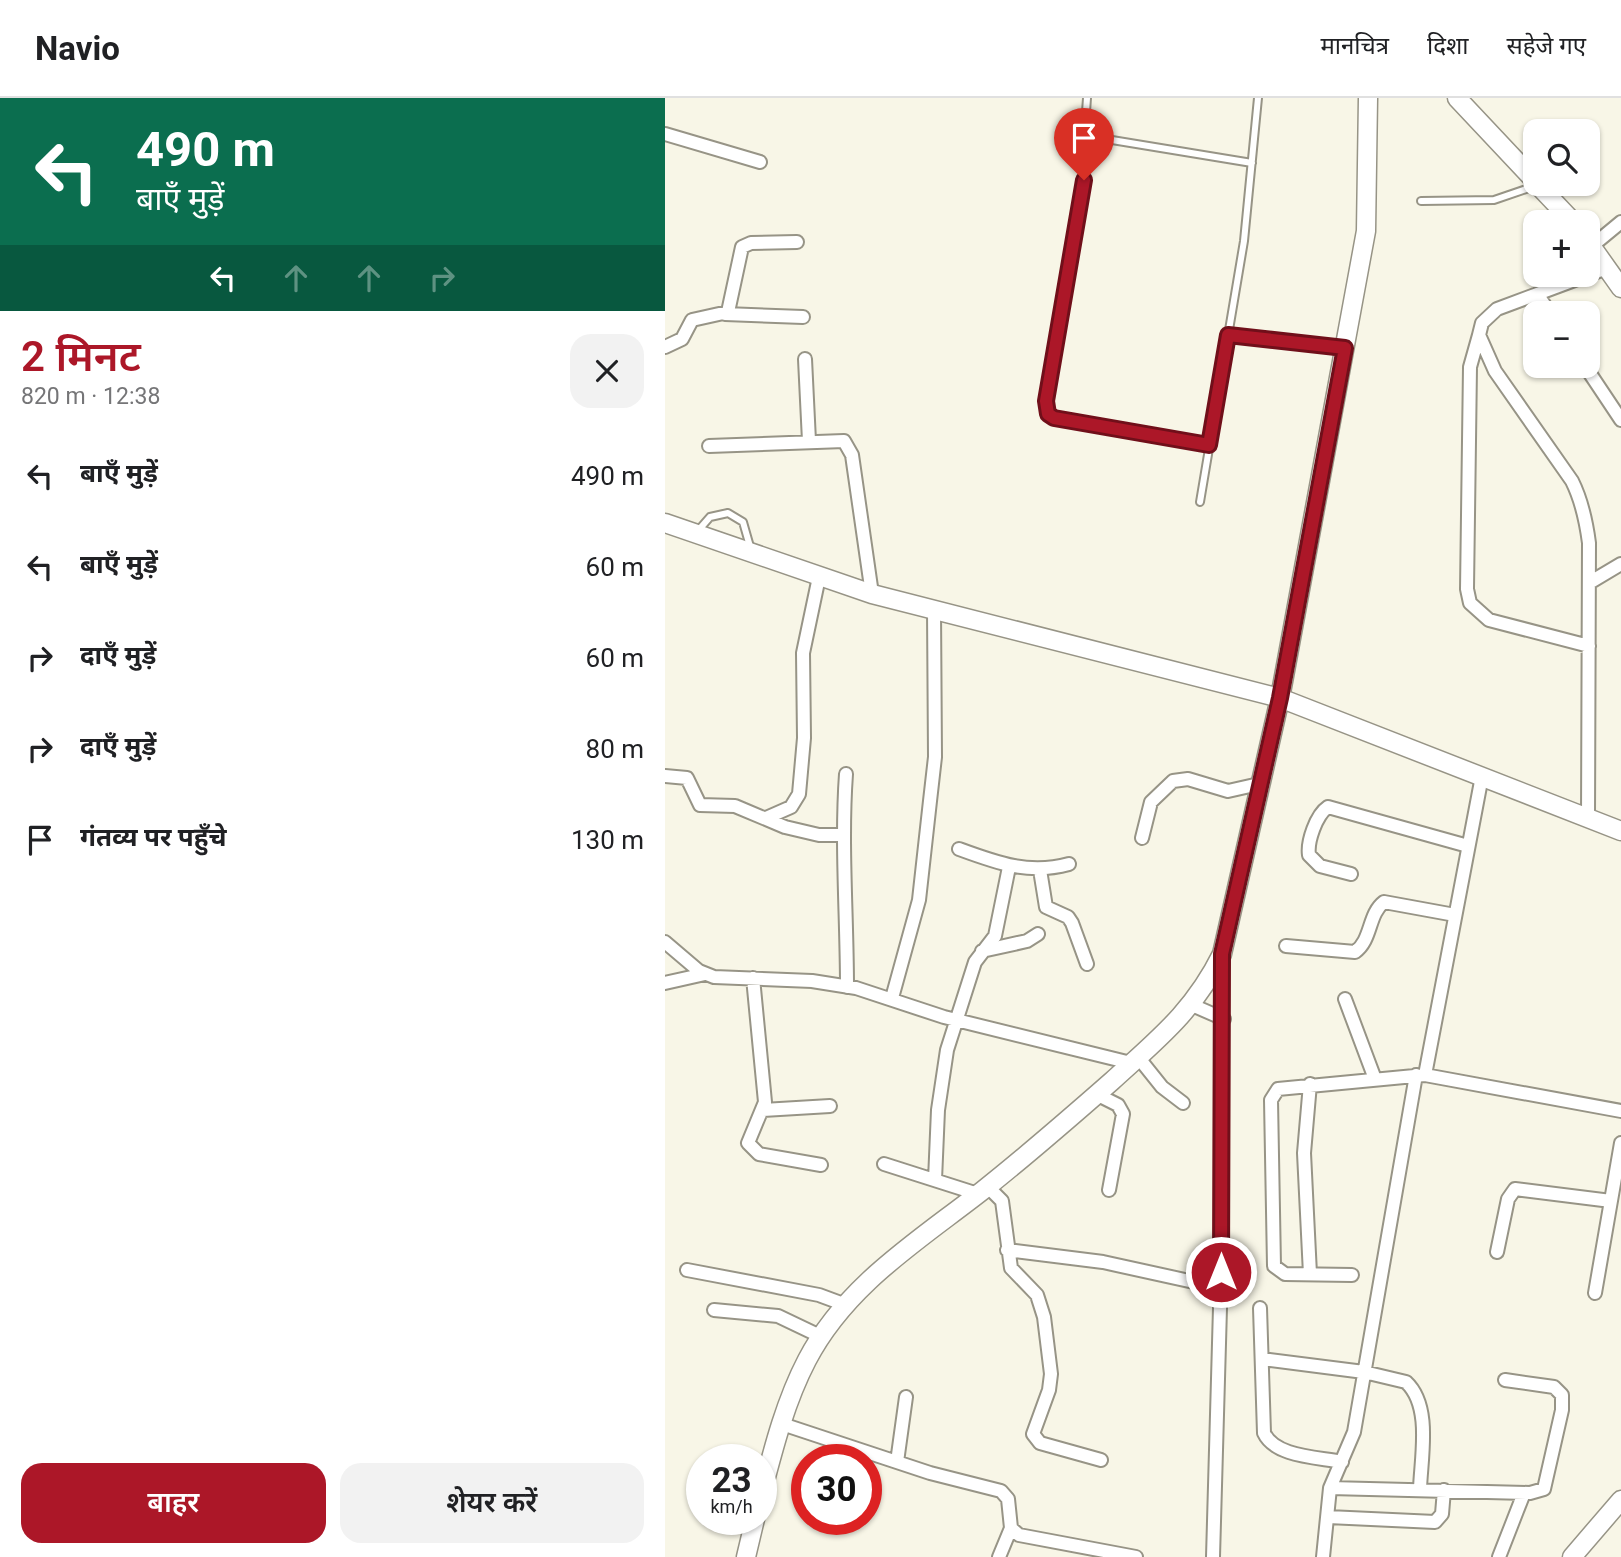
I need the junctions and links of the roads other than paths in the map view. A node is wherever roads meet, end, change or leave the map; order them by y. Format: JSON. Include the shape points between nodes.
{"nodes":[{"id":1,"x":1087,"y":98,"type":"edge"},
{"id":2,"x":1258,"y":98,"type":"edge"},
{"id":3,"x":1369,"y":98,"type":"edge"},
{"id":4,"x":1457,"y":98,"type":"edge"},
{"id":5,"x":665,"y":134,"type":"edge"},
{"id":6,"x":1091,"y":148,"type":"junction"},
{"id":7,"x":760,"y":162,"type":"dead end"},
{"id":8,"x":1252,"y":163,"type":"junction"},
{"id":9,"x":1523,"y":168,"type":"edge"},
{"id":10,"x":1523,"y":189,"type":"edge"},
{"id":11,"x":1549,"y":196,"type":"edge"},
{"id":12,"x":1421,"y":201,"type":"dead end"},
{"id":13,"x":1562,"y":210,"type":"edge"},
{"id":14,"x":1621,"y":222,"type":"edge"},
{"id":15,"x":1600,"y":236,"type":"edge"},
{"id":16,"x":797,"y":242,"type":"dead end"},
{"id":17,"x":1600,"y":258,"type":"edge"},
{"id":18,"x":1607,"y":268,"type":"junction"},
{"id":19,"x":1621,"y":288,"type":"edge"},
{"id":20,"x":1537,"y":294,"type":"junction"},
{"id":21,"x":1542,"y":301,"type":"edge"},
{"id":22,"x":725,"y":314,"type":"junction"},
{"id":23,"x":803,"y":317,"type":"dead end"},
{"id":24,"x":1228,"y":335,"type":"junction"},
{"id":25,"x":1479,"y":335,"type":"junction"},
{"id":26,"x":665,"y":346,"type":"edge"},
{"id":27,"x":1345,"y":348,"type":"junction"},
{"id":28,"x":805,"y":359,"type":"dead end"},
{"id":29,"x":1593,"y":378,"type":"edge"},
{"id":30,"x":1621,"y":420,"type":"edge"},
{"id":31,"x":809,"y":441,"type":"junction"},
{"id":32,"x":1209,"y":445,"type":"junction"},
{"id":33,"x":709,"y":446,"type":"dead end"},
{"id":34,"x":1200,"y":502,"type":"dead end"},
{"id":35,"x":665,"y":523,"type":"edge"},
{"id":36,"x":695,"y":534,"type":"junction"},
{"id":37,"x":752,"y":555,"type":"junction"},
{"id":38,"x":1621,"y":564,"type":"edge"},
{"id":39,"x":820,"y":577,"type":"junction"},
{"id":40,"x":1589,"y":583,"type":"junction"},
{"id":41,"x":872,"y":594,"type":"junction"},
{"id":42,"x":934,"y":610,"type":"junction"},
{"id":43,"x":1589,"y":646,"type":"junction"},
{"id":44,"x":1280,"y":698,"type":"junction"},
{"id":45,"x":846,"y":774,"type":"dead end"},
{"id":46,"x":665,"y":776,"type":"edge"},
{"id":47,"x":1482,"y":776,"type":"junction"},
{"id":48,"x":1259,"y":784,"type":"junction"},
{"id":49,"x":766,"y":818,"type":"junction"},
{"id":50,"x":1588,"y":818,"type":"junction"},
{"id":51,"x":1621,"y":831,"type":"edge"},
{"id":52,"x":843,"y":835,"type":"junction"},
{"id":53,"x":1142,"y":838,"type":"dead end"},
{"id":54,"x":1468,"y":846,"type":"junction"},
{"id":55,"x":959,"y":849,"type":"dead end"},
{"id":56,"x":1069,"y":864,"type":"dead end"},
{"id":57,"x":1009,"y":867,"type":"junction"},
{"id":58,"x":1040,"y":870,"type":"junction"},
{"id":59,"x":1351,"y":874,"type":"dead end"},
{"id":60,"x":1455,"y":915,"type":"junction"},
{"id":61,"x":1038,"y":934,"type":"dead end"},
{"id":62,"x":665,"y":942,"type":"edge"},
{"id":63,"x":1286,"y":946,"type":"dead end"},
{"id":64,"x":982,"y":951,"type":"junction"},
{"id":65,"x":1222,"y":954,"type":"junction"},
{"id":66,"x":1087,"y":964,"type":"dead end"},
{"id":67,"x":705,"y":974,"type":"junction"},
{"id":68,"x":753,"y":978,"type":"junction"},
{"id":69,"x":665,"y":983,"type":"edge"},
{"id":70,"x":847,"y":987,"type":"junction"},
{"id":71,"x":892,"y":998,"type":"junction"},
{"id":72,"x":1346,"y":999,"type":"dead end"},
{"id":73,"x":1192,"y":1006,"type":"junction"},
{"id":74,"x":1224,"y":1018,"type":"junction"},
{"id":75,"x":958,"y":1021,"type":"junction"},
{"id":76,"x":1135,"y":1060,"type":"junction"},
{"id":77,"x":1421,"y":1075,"type":"junction"},
{"id":78,"x":1375,"y":1079,"type":"junction"},
{"id":79,"x":1310,"y":1084,"type":"junction"},
{"id":80,"x":1096,"y":1094,"type":"junction"},
{"id":81,"x":1184,"y":1103,"type":"dead end"},
{"id":82,"x":829,"y":1106,"type":"dead end"},
{"id":83,"x":764,"y":1110,"type":"junction"},
{"id":84,"x":1621,"y":1111,"type":"edge"},
{"id":85,"x":1621,"y":1143,"type":"edge"},
{"id":86,"x":884,"y":1164,"type":"dead end"},
{"id":87,"x":821,"y":1165,"type":"dead end"},
{"id":88,"x":935,"y":1180,"type":"junction"},
{"id":89,"x":983,"y":1190,"type":"junction"},
{"id":90,"x":1109,"y":1190,"type":"dead end"},
{"id":91,"x":1611,"y":1201,"type":"junction"},
{"id":92,"x":1007,"y":1250,"type":"junction"},
{"id":93,"x":1497,"y":1252,"type":"dead end"},
{"id":94,"x":687,"y":1270,"type":"dead end"},
{"id":95,"x":1310,"y":1274,"type":"junction"},
{"id":96,"x":1352,"y":1275,"type":"dead end"},
{"id":97,"x":1221,"y":1288,"type":"junction"},
{"id":98,"x":1595,"y":1293,"type":"dead end"},
{"id":99,"x":846,"y":1305,"type":"junction"},
{"id":100,"x":1260,"y":1308,"type":"dead end"},
{"id":101,"x":714,"y":1310,"type":"dead end"},
{"id":102,"x":822,"y":1337,"type":"junction"},
{"id":103,"x":1262,"y":1359,"type":"junction"},
{"id":104,"x":1364,"y":1372,"type":"junction"},
{"id":105,"x":1505,"y":1380,"type":"dead end"},
{"id":106,"x":907,"y":1397,"type":"dead end"},
{"id":107,"x":782,"y":1424,"type":"junction"},
{"id":108,"x":776,"y":1444,"type":"edge"},
{"id":109,"x":830,"y":1444,"type":"edge"},
{"id":110,"x":882,"y":1459,"type":"edge"},
{"id":111,"x":1101,"y":1460,"type":"dead end"},
{"id":112,"x":897,"y":1462,"type":"junction"},
{"id":113,"x":1342,"y":1462,"type":"junction"},
{"id":114,"x":1330,"y":1488,"type":"junction"},
{"id":115,"x":1420,"y":1489,"type":"junction"},
{"id":116,"x":1444,"y":1490,"type":"junction"},
{"id":117,"x":1524,"y":1493,"type":"junction"},
{"id":118,"x":1621,"y":1500,"type":"edge"},
{"id":119,"x":1328,"y":1517,"type":"junction"},
{"id":120,"x":1011,"y":1528,"type":"junction"},
{"id":121,"x":751,"y":1535,"type":"edge"},
{"id":122,"x":1100,"y":1553,"type":"edge"},
{"id":123,"x":746,"y":1557,"type":"edge"},
{"id":124,"x":999,"y":1557,"type":"edge"},
{"id":125,"x":1136,"y":1557,"type":"edge"},
{"id":126,"x":1213,"y":1557,"type":"edge"},
{"id":127,"x":1324,"y":1557,"type":"edge"},
{"id":128,"x":1499,"y":1557,"type":"edge"},
{"id":129,"x":1572,"y":1557,"type":"edge"}],
"edges":[{"from":1,"to":6,"type":"lane","via":[[1085,127]]},
{"from":2,"to":8,"type":"lane"},
{"from":3,"to":27,"type":"street","via":[[1366,231]]},
{"from":4,"to":9,"type":"street"},
{"from":5,"to":7,"type":"street"},
{"from":6,"to":8,"type":"lane","via":[[1101,140],[1112,140]]},
{"from":6,"to":32,"type":"lane","via":[[1046,409],[1054,418]]},
{"from":8,"to":24,"type":"lane"},
{"from":10,"to":12,"type":"lane","via":[[1494,200]]},
{"from":11,"to":13,"type":"street"},
{"from":14,"to":15,"type":"street"},
{"from":16,"to":22,"type":"street","via":[[742,247],[730,309]]},
{"from":17,"to":18,"type":"street"},
{"from":18,"to":19,"type":"street"},
{"from":18,"to":20,"type":"street"},
{"from":20,"to":21,"type":"street"},
{"from":20,"to":25,"type":"street","via":[[1487,316]]},
{"from":22,"to":23,"type":"street"},
{"from":22,"to":26,"type":"street","via":[[694,319],[682,339]]},
{"from":24,"to":27,"type":"lane"},
{"from":24,"to":32,"type":"lane"},
{"from":25,"to":40,"type":"street","via":[[1495,371],[1581,499],[1589,543]]},
{"from":25,"to":43,"type":"street","via":[[1470,367],[1467,437],[1470,603],[1489,620]]},
{"from":27,"to":44,"type":"street"},
{"from":28,"to":31,"type":"street"},
{"from":29,"to":30,"type":"street"},
{"from":31,"to":33,"type":"street"},
{"from":31,"to":41,"type":"street","via":[[837,440],[849,446]]},
{"from":32,"to":34,"type":"lane"},
{"from":35,"to":36,"type":"street"},
{"from":36,"to":37,"type":"street"},
{"from":36,"to":37,"type":"lane","via":[[710,517],[728,513],[743,522]]},
{"from":37,"to":39,"type":"street"},
{"from":38,"to":40,"type":"street"},
{"from":39,"to":41,"type":"street"},
{"from":39,"to":49,"type":"street","via":[[803,653],[799,794],[791,807]]},
{"from":40,"to":43,"type":"street"},
{"from":41,"to":42,"type":"street"},
{"from":42,"to":44,"type":"street"},
{"from":42,"to":71,"type":"street","via":[[932,790],[919,900]]},
{"from":43,"to":50,"type":"street"},
{"from":44,"to":47,"type":"street"},
{"from":44,"to":48,"type":"street"},
{"from":45,"to":52,"type":"street"},
{"from":46,"to":49,"type":"street","via":[[687,778],[700,804],[735,806]]},
{"from":47,"to":50,"type":"street"},
{"from":47,"to":54,"type":"street"},
{"from":48,"to":53,"type":"street","via":[[1228,791],[1188,779],[1173,781],[1151,802]]},
{"from":48,"to":65,"type":"street"},
{"from":49,"to":52,"type":"street","via":[[811,833]]},
{"from":50,"to":51,"type":"street"},
{"from":52,"to":70,"type":"street"},
{"from":54,"to":59,"type":"street","via":[[1328,807],[1317,823],[1309,855],[1320,866]]},
{"from":54,"to":60,"type":"street"},
{"from":55,"to":57,"type":"street"},
{"from":56,"to":58,"type":"street"},
{"from":57,"to":58,"type":"street"},
{"from":57,"to":64,"type":"street","via":[[995,936]]},
{"from":58,"to":66,"type":"street","via":[[1046,907],[1068,917]]},
{"from":60,"to":63,"type":"street","via":[[1384,902],[1364,944],[1355,952]]},
{"from":60,"to":77,"type":"street"},
{"from":61,"to":64,"type":"street","via":[[1027,941]]},
{"from":62,"to":67,"type":"street"},
{"from":64,"to":75,"type":"street"},
{"from":65,"to":73,"type":"street"},
{"from":65,"to":74,"type":"street"},
{"from":67,"to":68,"type":"street"},
{"from":67,"to":69,"type":"street"},
{"from":68,"to":70,"type":"street"},
{"from":68,"to":83,"type":"street"},
{"from":70,"to":71,"type":"street"},
{"from":71,"to":75,"type":"street"},
{"from":72,"to":78,"type":"street"},
{"from":73,"to":74,"type":"street"},
{"from":73,"to":76,"type":"street"},
{"from":74,"to":97,"type":"street"},
{"from":75,"to":76,"type":"street"},
{"from":75,"to":88,"type":"street","via":[[940,1086]]},
{"from":76,"to":80,"type":"street"},
{"from":76,"to":81,"type":"street"},
{"from":77,"to":78,"type":"street"},
{"from":77,"to":84,"type":"street"},
{"from":77,"to":104,"type":"street"},
{"from":78,"to":79,"type":"street"},
{"from":79,"to":95,"type":"street","via":[[1304,1153]]},
{"from":79,"to":95,"type":"street","via":[[1278,1089],[1271,1100],[1272,1259],[1285,1274]]},
{"from":80,"to":89,"type":"street"},
{"from":80,"to":90,"type":"street","via":[[1118,1105],[1123,1114]]},
{"from":82,"to":83,"type":"street"},
{"from":83,"to":87,"type":"street","via":[[750,1135],[751,1149]]},
{"from":85,"to":91,"type":"street"},
{"from":86,"to":88,"type":"street"},
{"from":88,"to":89,"type":"street"},
{"from":89,"to":92,"type":"street","via":[[1002,1201]]},
{"from":89,"to":99,"type":"street","via":[[871,1278]]},
{"from":91,"to":93,"type":"street","via":[[1515,1189],[1507,1199]]},
{"from":91,"to":98,"type":"street"},
{"from":92,"to":97,"type":"street","via":[[1103,1262]]},
{"from":92,"to":111,"type":"street","via":[[1011,1268],[1037,1295],[1044,1317],[1051,1374],[1033,1434],[1040,1443]]},
{"from":94,"to":99,"type":"street","via":[[819,1295]]},
{"from":95,"to":96,"type":"street"},
{"from":97,"to":126,"type":"street"},
{"from":99,"to":102,"type":"street"},
{"from":100,"to":103,"type":"street"},
{"from":101,"to":102,"type":"street","via":[[778,1316]]},
{"from":102,"to":107,"type":"street","via":[[799,1377]]},
{"from":103,"to":104,"type":"street"},
{"from":103,"to":113,"type":"street","via":[[1265,1433],[1270,1444]]},
{"from":104,"to":113,"type":"street","via":[[1354,1432]]},
{"from":104,"to":115,"type":"street","via":[[1406,1382],[1418,1397]]},
{"from":105,"to":117,"type":"street","via":[[1554,1387],[1563,1401],[1546,1486]]},
{"from":106,"to":112,"type":"street"},
{"from":107,"to":108,"type":"street"},
{"from":107,"to":109,"type":"street"},
{"from":110,"to":112,"type":"street"},
{"from":112,"to":120,"type":"street","via":[[1004,1492]]},
{"from":113,"to":114,"type":"street"},
{"from":114,"to":115,"type":"street"},
{"from":114,"to":119,"type":"street"},
{"from":115,"to":116,"type":"street"},
{"from":116,"to":117,"type":"street"},
{"from":116,"to":119,"type":"street","via":[[1442,1514],[1435,1522]]},
{"from":117,"to":128,"type":"street"},
{"from":118,"to":129,"type":"street"},
{"from":119,"to":127,"type":"street"},
{"from":120,"to":122,"type":"street","via":[[1019,1535]]},
{"from":120,"to":124,"type":"street"},
{"from":121,"to":123,"type":"street"},
{"from":122,"to":125,"type":"street"}]}
